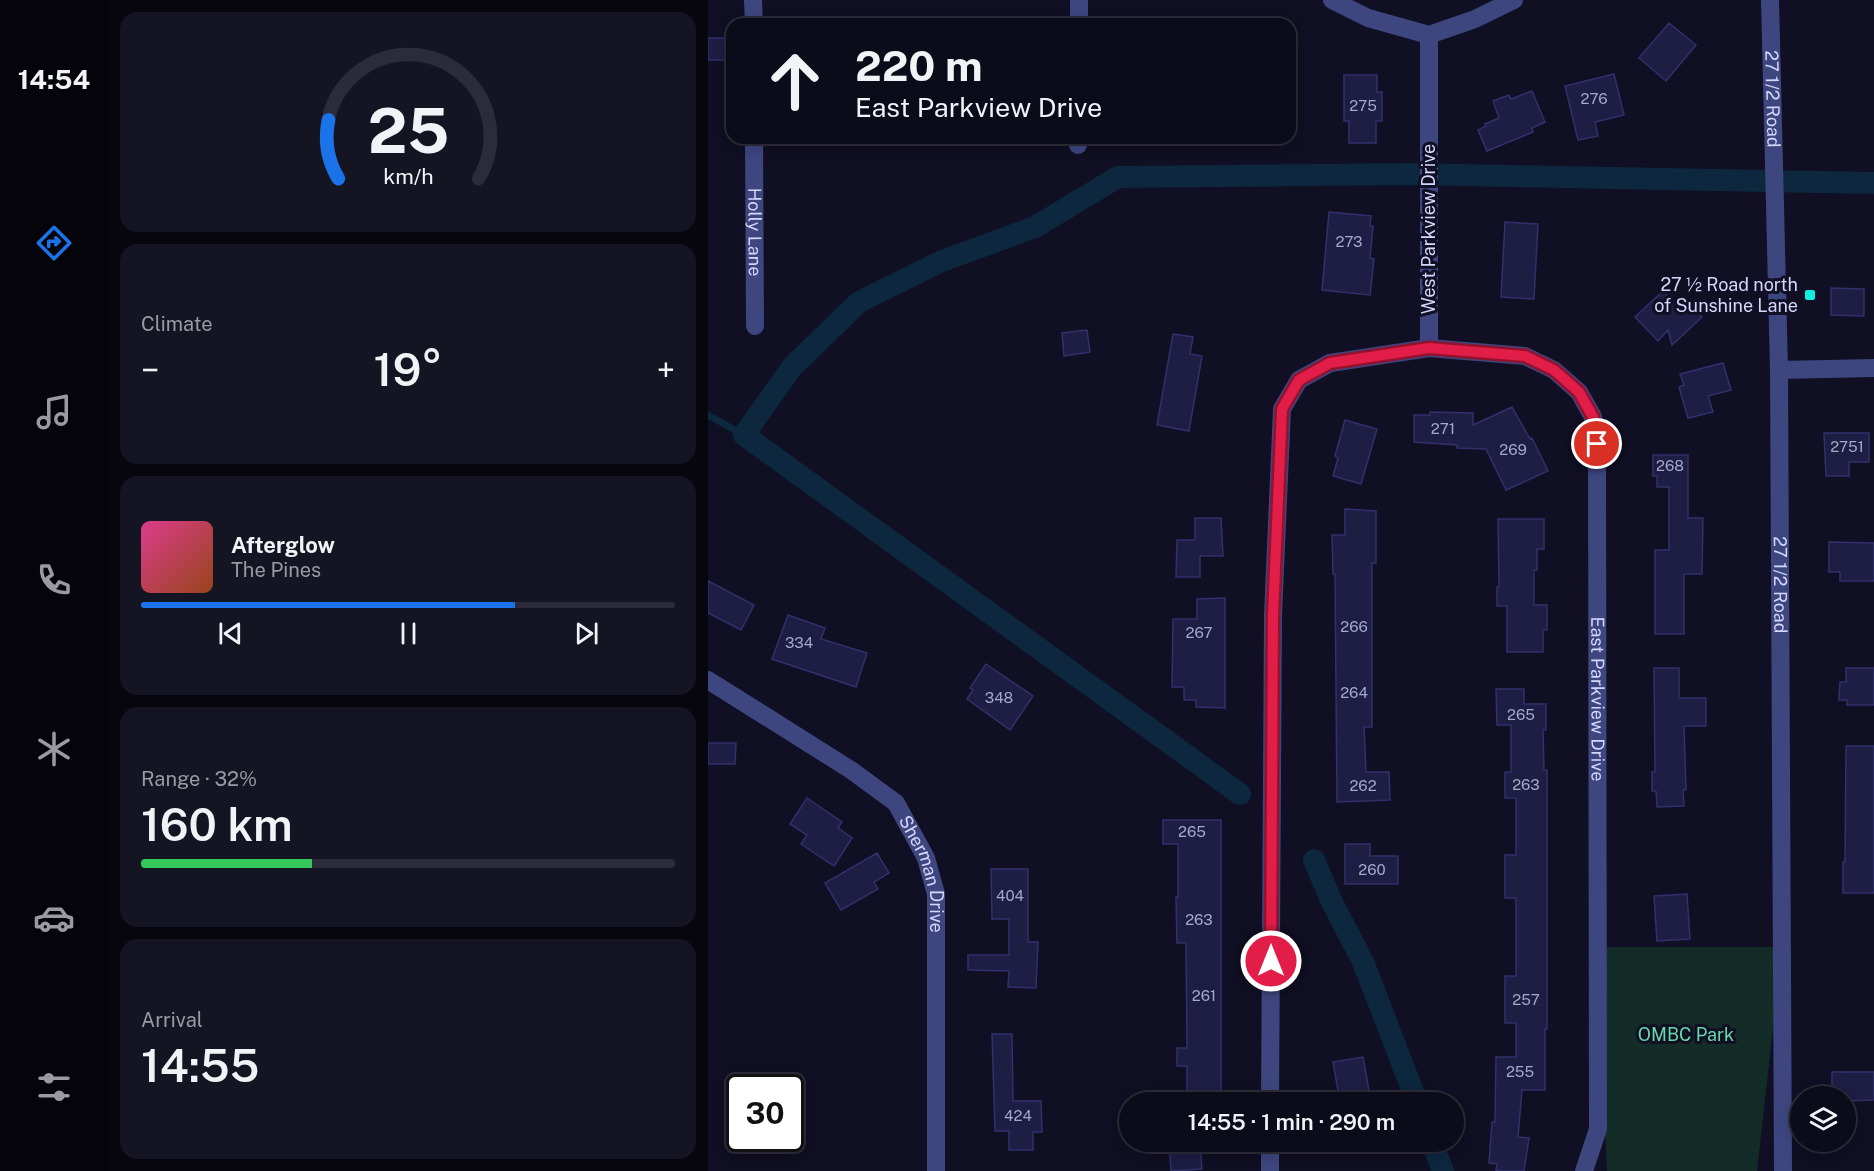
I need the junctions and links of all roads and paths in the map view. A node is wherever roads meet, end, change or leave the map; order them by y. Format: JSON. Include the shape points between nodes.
{"nodes":[{"id":1,"x":753,"y":0,"type":"edge"},
{"id":2,"x":1079,"y":0,"type":"edge"},
{"id":3,"x":1332,"y":0,"type":"edge"},
{"id":4,"x":1514,"y":0,"type":"edge"},
{"id":5,"x":1770,"y":0,"type":"edge"},
{"id":6,"x":754,"y":18,"type":"edge"},
{"id":7,"x":1079,"y":18,"type":"edge"},
{"id":8,"x":1429,"y":35,"type":"junction"},
{"id":9,"x":754,"y":144,"type":"edge"},
{"id":10,"x":755,"y":326,"type":"dead end"},
{"id":11,"x":1429,"y":348,"type":"junction"},
{"id":12,"x":1874,"y":368,"type":"edge"},
{"id":13,"x":1779,"y":370,"type":"junction"},
{"id":14,"x":708,"y":680,"type":"edge"},
{"id":15,"x":1270,"y":1092,"type":"edge"},
{"id":16,"x":1270,"y":1152,"type":"edge"},
{"id":17,"x":936,"y":1171,"type":"edge"},
{"id":18,"x":1270,"y":1171,"type":"edge"},
{"id":19,"x":1584,"y":1171,"type":"edge"},
{"id":20,"x":1783,"y":1171,"type":"edge"}],
"edges":[{"from":1,"to":6,"type":"street"},
{"from":2,"to":7,"type":"street"},
{"from":3,"to":8,"type":"street","via":[[1368,18]]},
{"from":4,"to":8,"type":"street"},
{"from":5,"to":13,"type":"street","name":"27 1/2 Road"},
{"from":8,"to":11,"type":"street","name":"West Parkview Drive"},
{"from":9,"to":10,"type":"street","name":"Holly Lane"},
{"from":11,"to":15,"type":"street","via":[[1330,363],[1299,380],[1282,409],[1273,615]]},
{"from":11,"to":19,"type":"street","name":"East Parkview Drive","via":[[1525,356],[1554,370],[1579,392],[1593,417],[1597,444],[1598,1129]]},
{"from":12,"to":13,"type":"street"},
{"from":13,"to":20,"type":"street","name":"27 1/2 Road"},
{"from":14,"to":17,"type":"street","name":"Sherman Drive","via":[[896,803],[926,858],[936,894]]},
{"from":16,"to":18,"type":"street"}]}
